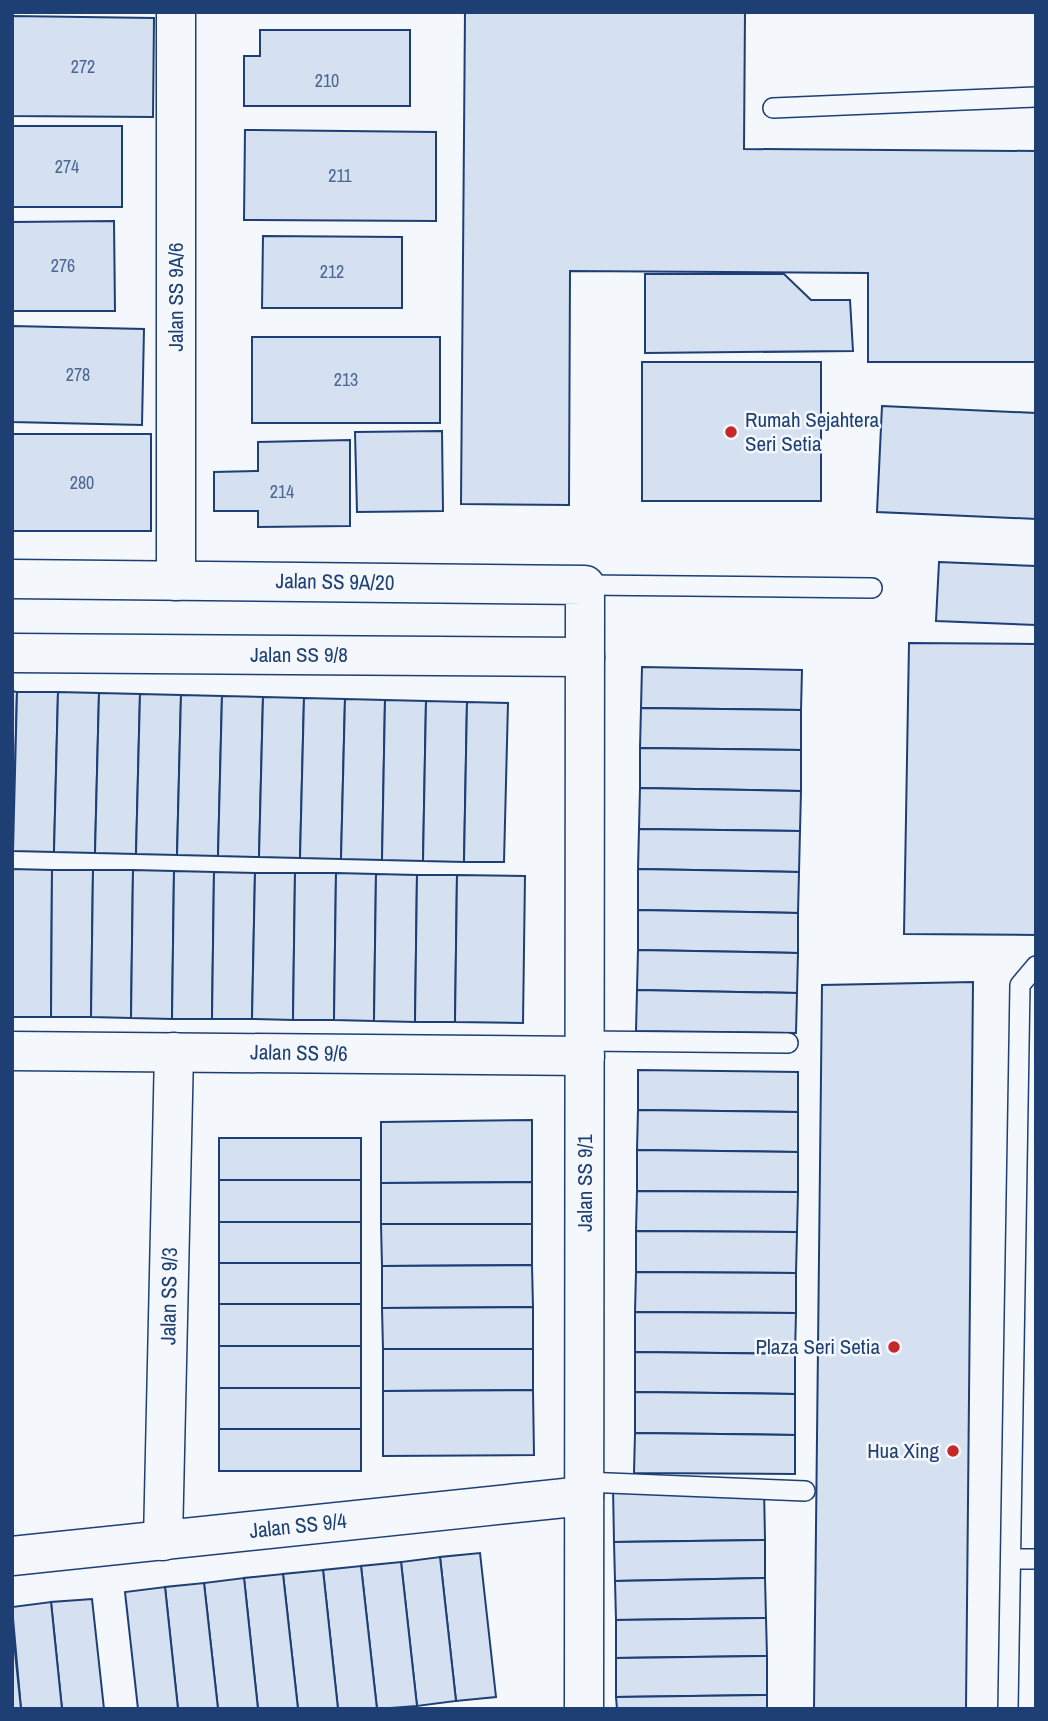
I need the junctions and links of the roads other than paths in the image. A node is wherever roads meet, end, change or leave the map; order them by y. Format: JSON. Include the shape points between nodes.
{"nodes":[{"id":1,"x":176,"y":12,"type":"edge"},
{"id":2,"x":1036,"y":97,"type":"edge"},
{"id":3,"x":773,"y":108,"type":"dead end"},
{"id":4,"x":12,"y":579,"type":"edge"},
{"id":5,"x":176,"y":581,"type":"junction"},
{"id":6,"x":585,"y":585,"type":"junction"},
{"id":7,"x":872,"y":588,"type":"dead end"},
{"id":8,"x":12,"y":653,"type":"edge"},
{"id":9,"x":585,"y":657,"type":"junction"},
{"id":10,"x":1036,"y":967,"type":"edge"},
{"id":11,"x":788,"y":1043,"type":"dead end"},
{"id":12,"x":585,"y":1048,"type":"junction"},
{"id":13,"x":12,"y":1051,"type":"edge"},
{"id":14,"x":174,"y":1052,"type":"junction"},
{"id":15,"x":584,"y":1489,"type":"junction"},
{"id":16,"x":805,"y":1491,"type":"dead end"},
{"id":17,"x":163,"y":1541,"type":"junction"},
{"id":18,"x":12,"y":1550,"type":"edge"},
{"id":19,"x":13,"y":1556,"type":"edge"},
{"id":20,"x":1011,"y":1559,"type":"junction"},
{"id":21,"x":1036,"y":1559,"type":"edge"},
{"id":22,"x":584,"y":1709,"type":"edge"},
{"id":23,"x":1008,"y":1709,"type":"edge"}],
"edges":[{"from":1,"to":5,"type":"street","name":"Jalan SS 9A/6"},
{"from":2,"to":3,"type":"lane"},
{"from":4,"to":5,"type":"street","name":"Jalan SS 9A/20"},
{"from":5,"to":6,"type":"street","name":"Jalan SS 9A/20"},
{"from":6,"to":7,"type":"lane"},
{"from":6,"to":9,"type":"street"},
{"from":8,"to":9,"type":"street","name":"Jalan SS 9/8"},
{"from":9,"to":12,"type":"street","name":"Jalan SS 9/1"},
{"from":10,"to":20,"type":"lane","via":[[1020,985]]},
{"from":11,"to":12,"type":"lane"},
{"from":12,"to":14,"type":"street","name":"Jalan SS 9/6"},
{"from":12,"to":15,"type":"street","name":"Jalan SS 9/1"},
{"from":13,"to":14,"type":"street","name":"Jalan SS 9/6"},
{"from":14,"to":17,"type":"street","name":"Jalan SS 9/3"},
{"from":15,"to":16,"type":"lane"},
{"from":15,"to":17,"type":"street","name":"Jalan SS 9/4"},
{"from":15,"to":22,"type":"street","name":"Jalan SS 9/1"},
{"from":17,"to":19,"type":"street","name":"Jalan SS 9/4"},
{"from":18,"to":19,"type":"street"},
{"from":20,"to":21,"type":"lane"},
{"from":20,"to":23,"type":"lane"}]}
